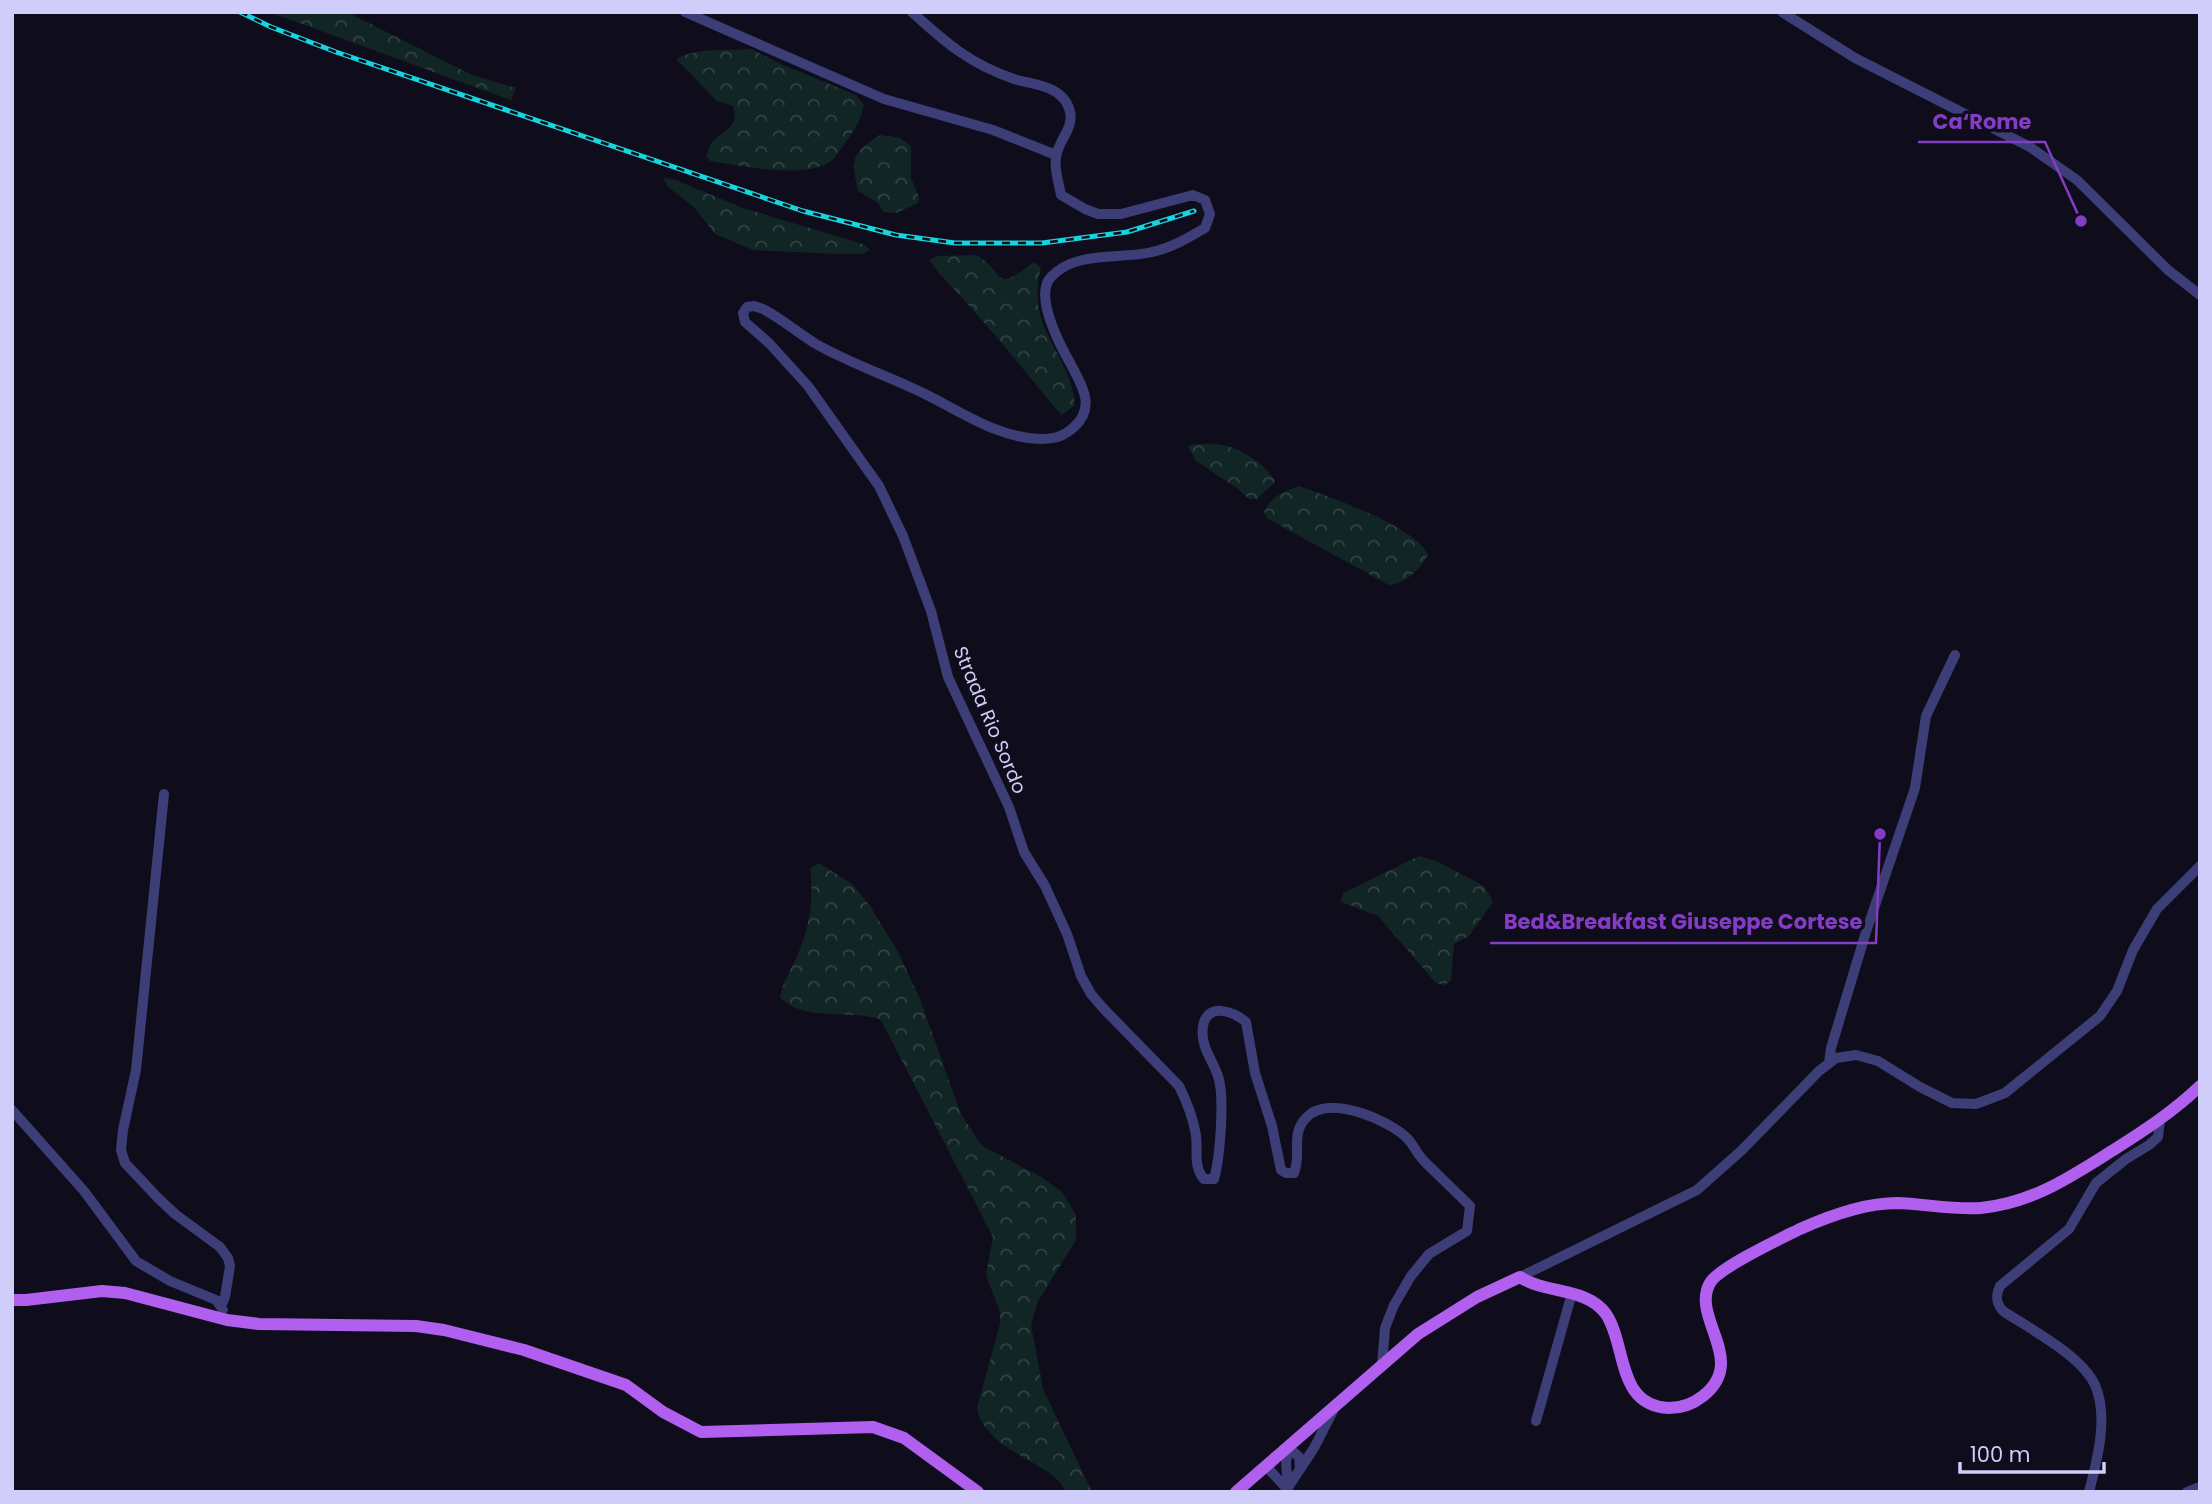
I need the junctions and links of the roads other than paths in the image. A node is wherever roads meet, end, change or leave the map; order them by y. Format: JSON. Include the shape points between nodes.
{"nodes":[{"id":1,"x":685,"y":12,"type":"edge"},
{"id":2,"x":912,"y":12,"type":"edge"},
{"id":3,"x":1782,"y":12,"type":"edge"},
{"id":4,"x":1056,"y":155,"type":"junction"},
{"id":5,"x":2200,"y":295,"type":"edge"},
{"id":6,"x":1955,"y":656,"type":"dead end"},
{"id":7,"x":164,"y":794,"type":"dead end"},
{"id":8,"x":2200,"y":866,"type":"edge"},
{"id":9,"x":1829,"y":1063,"type":"junction"},
{"id":10,"x":2200,"y":1086,"type":"edge"},
{"id":11,"x":12,"y":1110,"type":"edge"},
{"id":12,"x":2160,"y":1120,"type":"junction"},
{"id":13,"x":1520,"y":1278,"type":"junction"},
{"id":14,"x":1572,"y":1293,"type":"junction"},
{"id":15,"x":12,"y":1300,"type":"edge"},
{"id":16,"x":221,"y":1306,"type":"junction"},
{"id":17,"x":227,"y":1320,"type":"junction"},
{"id":18,"x":1382,"y":1364,"type":"junction"},
{"id":19,"x":1335,"y":1408,"type":"junction"},
{"id":20,"x":1536,"y":1421,"type":"dead end"},
{"id":21,"x":1288,"y":1447,"type":"junction"},
{"id":22,"x":1266,"y":1466,"type":"junction"},
{"id":23,"x":1300,"y":1469,"type":"junction"},
{"id":24,"x":2200,"y":1487,"type":"edge"},
{"id":25,"x":1286,"y":1490,"type":"edge"},
{"id":26,"x":978,"y":1492,"type":"edge"},
{"id":27,"x":1236,"y":1492,"type":"edge"},
{"id":28,"x":2089,"y":1492,"type":"edge"},
{"id":29,"x":2187,"y":1492,"type":"edge"}],
"edges":[{"from":1,"to":4,"type":"street","via":[[884,99],[993,130]]},
{"from":2,"to":4,"type":"street","via":[[964,57],[1060,95],[1069,107],[1071,123]]},
{"from":3,"to":5,"type":"street","via":[[1855,58],[2030,147],[2077,180],[2168,270]]},
{"from":4,"to":18,"type":"street","name":"Strada Rio Sordo","via":[[1061,195],[1084,209],[1121,214],[1194,195],[1205,200],[1210,214],[1205,228],[1167,248],[1087,260],[1049,279],[1046,308],[1085,394],[1082,417],[1064,436],[1028,439],[981,423],[816,344],[754,306],[743,313],[745,322],[808,386],[890,506],[931,611],[948,677],[1009,807],[1024,852],[1067,934],[1081,976],[1103,1008],[1179,1086],[1196,1137],[1198,1173],[1204,1179],[1214,1179],[1220,1120],[1219,1078],[1202,1044],[1204,1022],[1209,1015],[1230,1010],[1246,1022],[1281,1170],[1294,1173],[1296,1137],[1308,1115],[1345,1108],[1381,1121],[1408,1139],[1470,1206],[1467,1231],[1429,1254],[1394,1305],[1385,1328]]},
{"from":6,"to":9,"type":"street","via":[[1926,716],[1915,788],[1866,932]]},
{"from":7,"to":16,"type":"street","via":[[136,1070],[121,1150],[125,1163],[158,1198],[228,1258]]},
{"from":8,"to":9,"type":"street","via":[[2157,909],[2100,1016],[2005,1093],[1976,1104],[1952,1103],[1866,1056],[1849,1055]]},
{"from":9,"to":13,"type":"street","via":[[1697,1190]]},
{"from":10,"to":12,"type":"main road"},
{"from":11,"to":16,"type":"street","via":[[136,1261]]},
{"from":12,"to":14,"type":"main road","via":[[2063,1183],[2018,1202],[1979,1208],[1895,1203],[1857,1209],[1801,1229],[1726,1269],[1710,1282],[1706,1292],[1720,1348],[1717,1379],[1703,1397],[1682,1407],[1652,1404],[1639,1395],[1629,1383],[1605,1313]]},
{"from":12,"to":28,"type":"street","via":[[2158,1137],[2096,1183],[2070,1229],[2000,1286],[1996,1297],[2003,1311],[2071,1358],[2095,1387],[2098,1453]]},
{"from":13,"to":14,"type":"main road"},
{"from":13,"to":18,"type":"main road","via":[[1446,1315]]},
{"from":14,"to":20,"type":"street"},
{"from":15,"to":17,"type":"main road","via":[[113,1292]]},
{"from":16,"to":17,"type":"street"},
{"from":17,"to":26,"type":"main road","via":[[444,1329],[626,1385],[701,1432],[873,1427],[904,1438]]},
{"from":18,"to":19,"type":"main road"},
{"from":19,"to":21,"type":"main road"},
{"from":19,"to":23,"type":"street"},
{"from":21,"to":22,"type":"main road"},
{"from":21,"to":23,"type":"street","via":[[1299,1457]]},
{"from":21,"to":25,"type":"street"},
{"from":22,"to":25,"type":"street"},
{"from":22,"to":27,"type":"main road"},
{"from":23,"to":25,"type":"street"},
{"from":24,"to":29,"type":"street"}]}
